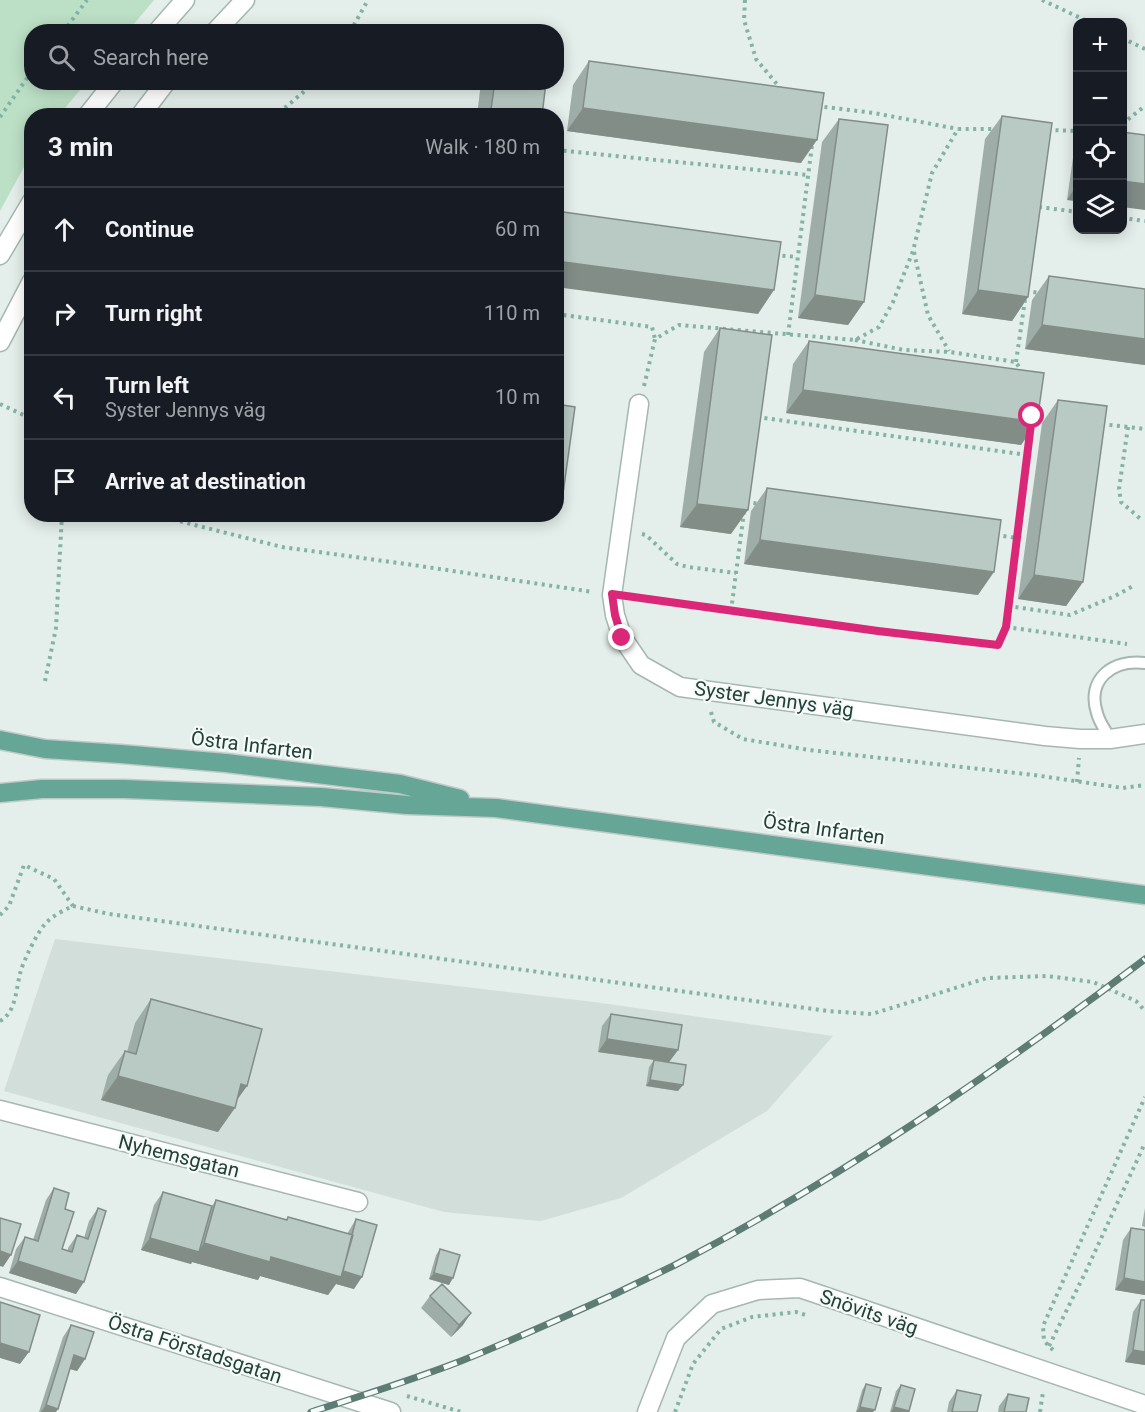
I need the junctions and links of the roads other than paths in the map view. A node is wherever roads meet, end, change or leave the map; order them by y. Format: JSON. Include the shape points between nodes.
{"nodes":[{"id":1,"x":185,"y":0,"type":"edge"},
{"id":2,"x":245,"y":0,"type":"edge"},
{"id":3,"x":164,"y":24,"type":"edge"},
{"id":4,"x":222,"y":24,"type":"edge"},
{"id":5,"x":108,"y":90,"type":"edge"},
{"id":6,"x":160,"y":90,"type":"edge"},
{"id":7,"x":93,"y":108,"type":"edge"},
{"id":8,"x":146,"y":108,"type":"edge"},
{"id":9,"x":24,"y":214,"type":"edge"},
{"id":10,"x":0,"y":255,"type":"edge"},
{"id":11,"x":24,"y":296,"type":"edge"},
{"id":12,"x":0,"y":342,"type":"edge"},
{"id":13,"x":639,"y":404,"type":"road end"},
{"id":14,"x":1145,"y":663,"type":"edge"},
{"id":15,"x":1145,"y":734,"type":"edge"},
{"id":16,"x":1110,"y":739,"type":"junction"},
{"id":17,"x":0,"y":740,"type":"edge"},
{"id":18,"x":0,"y":793,"type":"edge"},
{"id":19,"x":496,"y":808,"type":"junction"},
{"id":20,"x":1145,"y":895,"type":"edge"},
{"id":21,"x":0,"y":1110,"type":"edge"},
{"id":22,"x":357,"y":1202,"type":"dead end"},
{"id":23,"x":0,"y":1287,"type":"edge"},
{"id":24,"x":1145,"y":1405,"type":"edge"},
{"id":25,"x":391,"y":1412,"type":"edge"},
{"id":26,"x":646,"y":1412,"type":"edge"}],
"edges":[{"from":1,"to":3,"type":"street"},
{"from":2,"to":4,"type":"street"},
{"from":5,"to":7,"type":"street"},
{"from":6,"to":8,"type":"street"},
{"from":9,"to":10,"type":"street"},
{"from":11,"to":12,"type":"street"},
{"from":13,"to":16,"type":"street","name":"Syster Jennys väg","via":[[612,594],[622,638],[641,665],[680,687],[1045,736]]},
{"from":14,"to":16,"type":"lane","via":[[1111,668],[1096,685],[1097,713]]},
{"from":15,"to":16,"type":"street","name":"Syster Jennys väg"},
{"from":17,"to":19,"type":"main road","name":"Östra Infarten","via":[[45,749],[215,762],[400,784]]},
{"from":18,"to":19,"type":"main road","name":"Östra Infarten","via":[[124,789]]},
{"from":19,"to":20,"type":"main road","name":"Östra Infarten"},
{"from":21,"to":22,"type":"street","name":"Nyhemsgatan"},
{"from":23,"to":25,"type":"street","name":"Östra Förstadsgatan"},
{"from":24,"to":26,"type":"street","name":"Snövits väg","via":[[800,1288],[758,1290],[712,1304],[676,1338]]}]}
